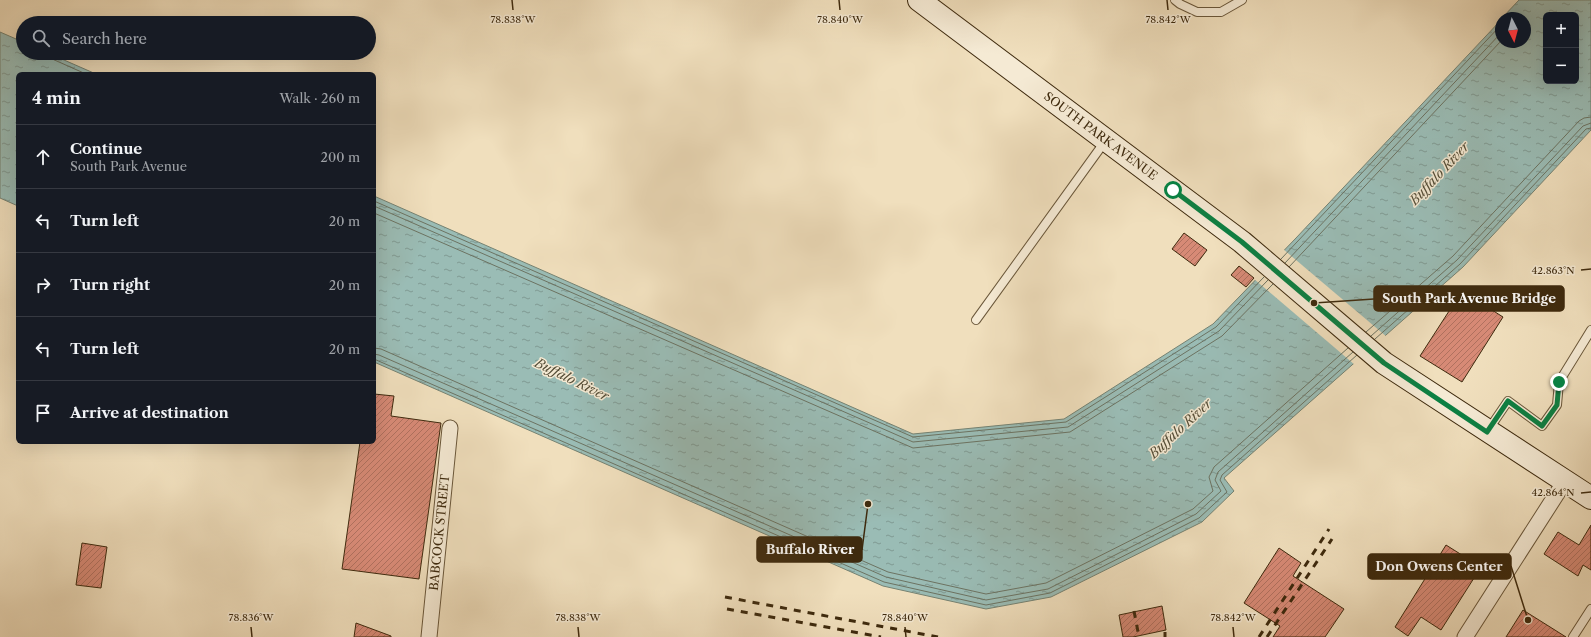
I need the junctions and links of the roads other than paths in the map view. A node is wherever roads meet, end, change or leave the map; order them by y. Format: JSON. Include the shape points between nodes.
{"nodes":[{"id":1,"x":919,"y":0,"type":"edge"},
{"id":2,"x":1175,"y":0,"type":"edge"},
{"id":3,"x":1242,"y":0,"type":"edge"},
{"id":4,"x":1106,"y":140,"type":"junction"},
{"id":5,"x":976,"y":320,"type":"dead end"},
{"id":6,"x":1591,"y":330,"type":"edge"},
{"id":7,"x":450,"y":428,"type":"dead end"},
{"id":8,"x":1487,"y":432,"type":"junction"},
{"id":9,"x":1565,"y":481,"type":"junction"},
{"id":10,"x":1591,"y":498,"type":"edge"},
{"id":11,"x":1591,"y":608,"type":"edge"},
{"id":12,"x":429,"y":637,"type":"edge"},
{"id":13,"x":1465,"y":637,"type":"edge"},
{"id":14,"x":1573,"y":637,"type":"edge"}],
"edges":[{"from":1,"to":4,"type":"street","name":"SOUTH PARK AVENUE"},
{"from":2,"to":3,"type":"lane","via":[[1197,12],[1221,12]]},
{"from":4,"to":5,"type":"lane"},
{"from":4,"to":8,"type":"street","name":"SOUTH PARK AVENUE","via":[[1242,242],[1384,363]]},
{"from":6,"to":8,"type":"lane","via":[[1559,382],[1557,405],[1542,426],[1508,401]]},
{"from":7,"to":12,"type":"street","name":"BABCOCK STREET"},
{"from":8,"to":9,"type":"street","name":"SOUTH PARK AVENUE"},
{"from":9,"to":10,"type":"street","name":"SOUTH PARK AVENUE"},
{"from":9,"to":13,"type":"street"},
{"from":11,"to":14,"type":"lane"}]}
